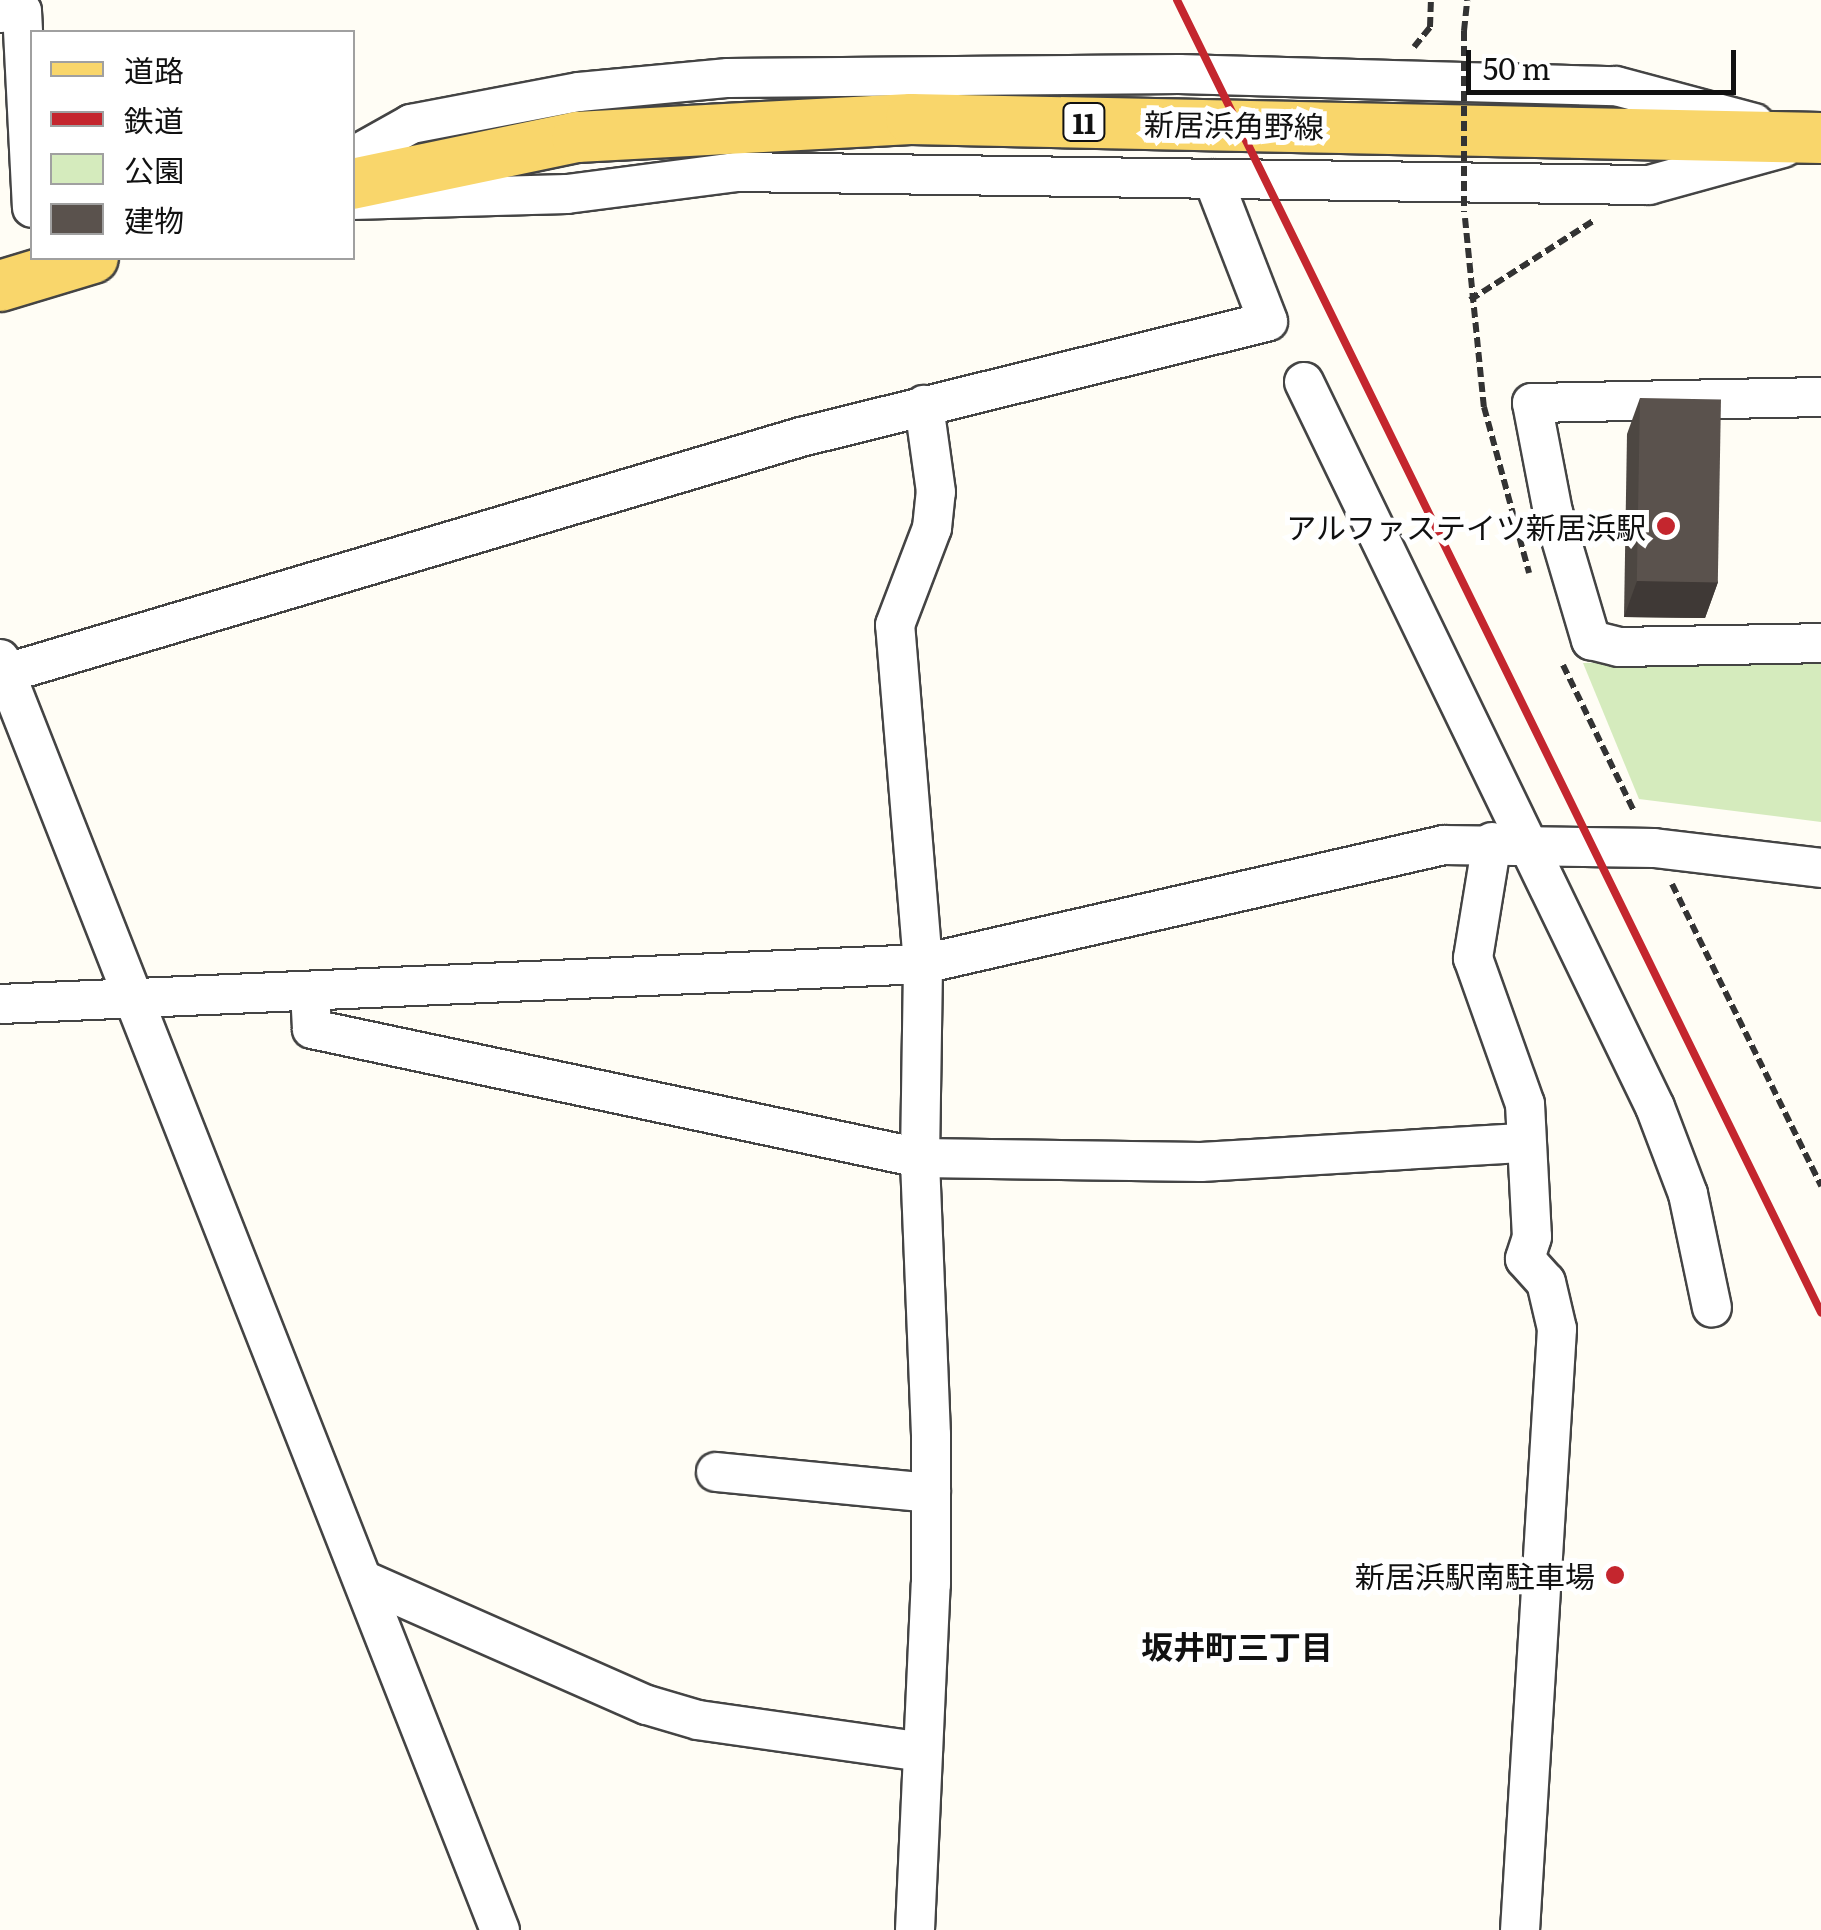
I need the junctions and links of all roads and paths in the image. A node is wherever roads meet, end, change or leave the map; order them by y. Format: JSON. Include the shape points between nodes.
{"nodes":[{"id":1,"x":1467,"y":0,"type":"edge"},
{"id":2,"x":0,"y":12,"type":"edge"},
{"id":3,"x":1818,"y":139,"type":"edge"},
{"id":4,"x":355,"y":155,"type":"edge"},
{"id":5,"x":30,"y":169,"type":"edge"},
{"id":6,"x":1213,"y":180,"type":"junction"},
{"id":7,"x":355,"y":183,"type":"edge"},
{"id":8,"x":1649,"y":185,"type":"junction"},
{"id":9,"x":355,"y":200,"type":"edge"},
{"id":10,"x":1464,"y":212,"type":"dead end"},
{"id":11,"x":84,"y":260,"type":"edge"},
{"id":12,"x":24,"y":273,"type":"edge"},
{"id":13,"x":1470,"y":300,"type":"dead end"},
{"id":14,"x":1304,"y":382,"type":"dead end"},
{"id":15,"x":1821,"y":397,"type":"edge"},
{"id":16,"x":924,"y":405,"type":"junction"},
{"id":17,"x":1821,"y":643,"type":"edge"},
{"id":18,"x":2,"y":669,"type":"edge"},
{"id":19,"x":1508,"y":842,"type":"junction"},
{"id":20,"x":1821,"y":868,"type":"edge"},
{"id":21,"x":1677,"y":894,"type":"dead end"},
{"id":22,"x":923,"y":964,"type":"junction"},
{"id":23,"x":310,"y":990,"type":"junction"},
{"id":24,"x":130,"y":997,"type":"junction"},
{"id":25,"x":0,"y":1004,"type":"edge"},
{"id":26,"x":1525,"y":1143,"type":"junction"},
{"id":27,"x":920,"y":1158,"type":"junction"},
{"id":28,"x":1821,"y":1186,"type":"edge"},
{"id":29,"x":1712,"y":1308,"type":"dead end"},
{"id":30,"x":716,"y":1472,"type":"dead end"},
{"id":31,"x":931,"y":1493,"type":"junction"},
{"id":32,"x":363,"y":1580,"type":"junction"},
{"id":33,"x":923,"y":1752,"type":"junction"},
{"id":34,"x":500,"y":1930,"type":"edge"},
{"id":35,"x":915,"y":1930,"type":"edge"},
{"id":36,"x":1520,"y":1930,"type":"edge"}],
"edges":[{"from":1,"to":10,"type":"path","bridge":true},
{"from":2,"to":5,"type":"street","via":[[22,11]]},
{"from":3,"to":4,"type":"street","via":[[1616,86],[935,75],[728,78],[579,92],[412,124]]},
{"from":3,"to":7,"type":"main road","name":"新居浜角野線","number":"11","via":[[911,119],[577,137]]},
{"from":3,"to":8,"type":"street"},
{"from":6,"to":8,"type":"street"},
{"from":6,"to":9,"type":"street","via":[[736,172],[567,194]]},
{"from":6,"to":16,"type":"street","via":[[1268,321]]},
{"from":8,"to":13,"type":"path"},
{"from":11,"to":12,"type":"main road"},
{"from":14,"to":19,"type":"street"},
{"from":15,"to":17,"type":"street","via":[[1532,403],[1553,512],[1591,640],[1618,646]]},
{"from":16,"to":18,"type":"street"},
{"from":16,"to":22,"type":"street","via":[[936,492],[932,528],[895,625]]},
{"from":18,"to":24,"type":"street"},
{"from":19,"to":20,"type":"street","via":[[1654,848]]},
{"from":19,"to":22,"type":"street","via":[[1444,844]]},
{"from":19,"to":26,"type":"street","via":[[1474,958],[1516,1068]]},
{"from":19,"to":29,"type":"street","via":[[1656,1107],[1688,1194]]},
{"from":21,"to":28,"type":"path"},
{"from":22,"to":23,"type":"street"},
{"from":22,"to":27,"type":"street"},
{"from":23,"to":24,"type":"street"},
{"from":23,"to":27,"type":"street","via":[[312,1030]]},
{"from":24,"to":25,"type":"street"},
{"from":24,"to":32,"type":"street"},
{"from":26,"to":27,"type":"street","via":[[1200,1162]]},
{"from":26,"to":36,"type":"street","via":[[1532,1237],[1525,1259],[1546,1282],[1557,1329]]},
{"from":27,"to":31,"type":"street"},
{"from":30,"to":31,"type":"street"},
{"from":31,"to":33,"type":"street"},
{"from":32,"to":33,"type":"street","via":[[647,1705],[698,1720]]},
{"from":32,"to":34,"type":"street"},
{"from":33,"to":35,"type":"street"}]}
